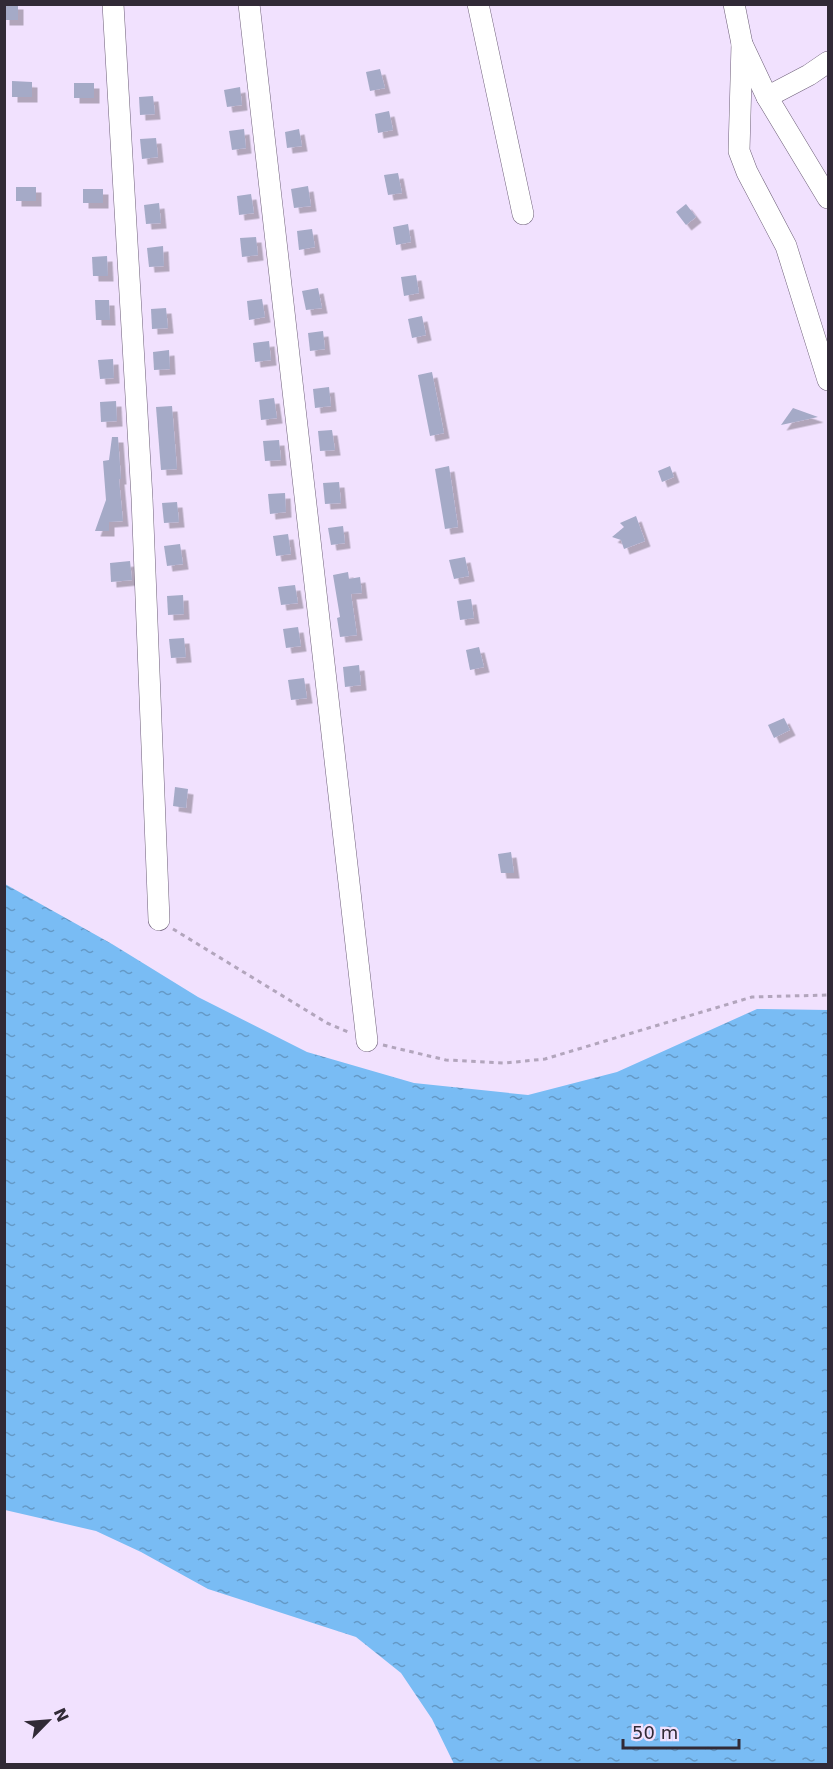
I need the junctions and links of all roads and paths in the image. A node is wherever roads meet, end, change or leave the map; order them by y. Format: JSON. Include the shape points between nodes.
{"nodes":[{"id":1,"x":113,"y":4,"type":"edge"},
{"id":2,"x":249,"y":4,"type":"edge"},
{"id":3,"x":478,"y":4,"type":"edge"},
{"id":4,"x":734,"y":4,"type":"edge"},
{"id":5,"x":742,"y":44,"type":"junction"},
{"id":6,"x":828,"y":62,"type":"edge"},
{"id":7,"x":767,"y":97,"type":"junction"},
{"id":8,"x":828,"y":198,"type":"edge"},
{"id":9,"x":523,"y":214,"type":"dead end"},
{"id":10,"x":828,"y":380,"type":"edge"},
{"id":11,"x":159,"y":920,"type":"joint"},
{"id":12,"x":828,"y":995,"type":"edge"},
{"id":13,"x":367,"y":1041,"type":"junction"}],
"edges":[{"from":1,"to":11,"type":"lane","via":[[143,510]]},
{"from":2,"to":13,"type":"lane"},
{"from":3,"to":9,"type":"lane"},
{"from":4,"to":5,"type":"lane"},
{"from":5,"to":7,"type":"lane"},
{"from":5,"to":10,"type":"lane","via":[[739,151],[786,246]]},
{"from":6,"to":7,"type":"lane"},
{"from":7,"to":8,"type":"lane"},
{"from":11,"to":13,"type":"path","via":[[327,1023]]},
{"from":12,"to":13,"type":"path","via":[[752,997],[545,1059],[505,1063],[446,1060]]}]}
